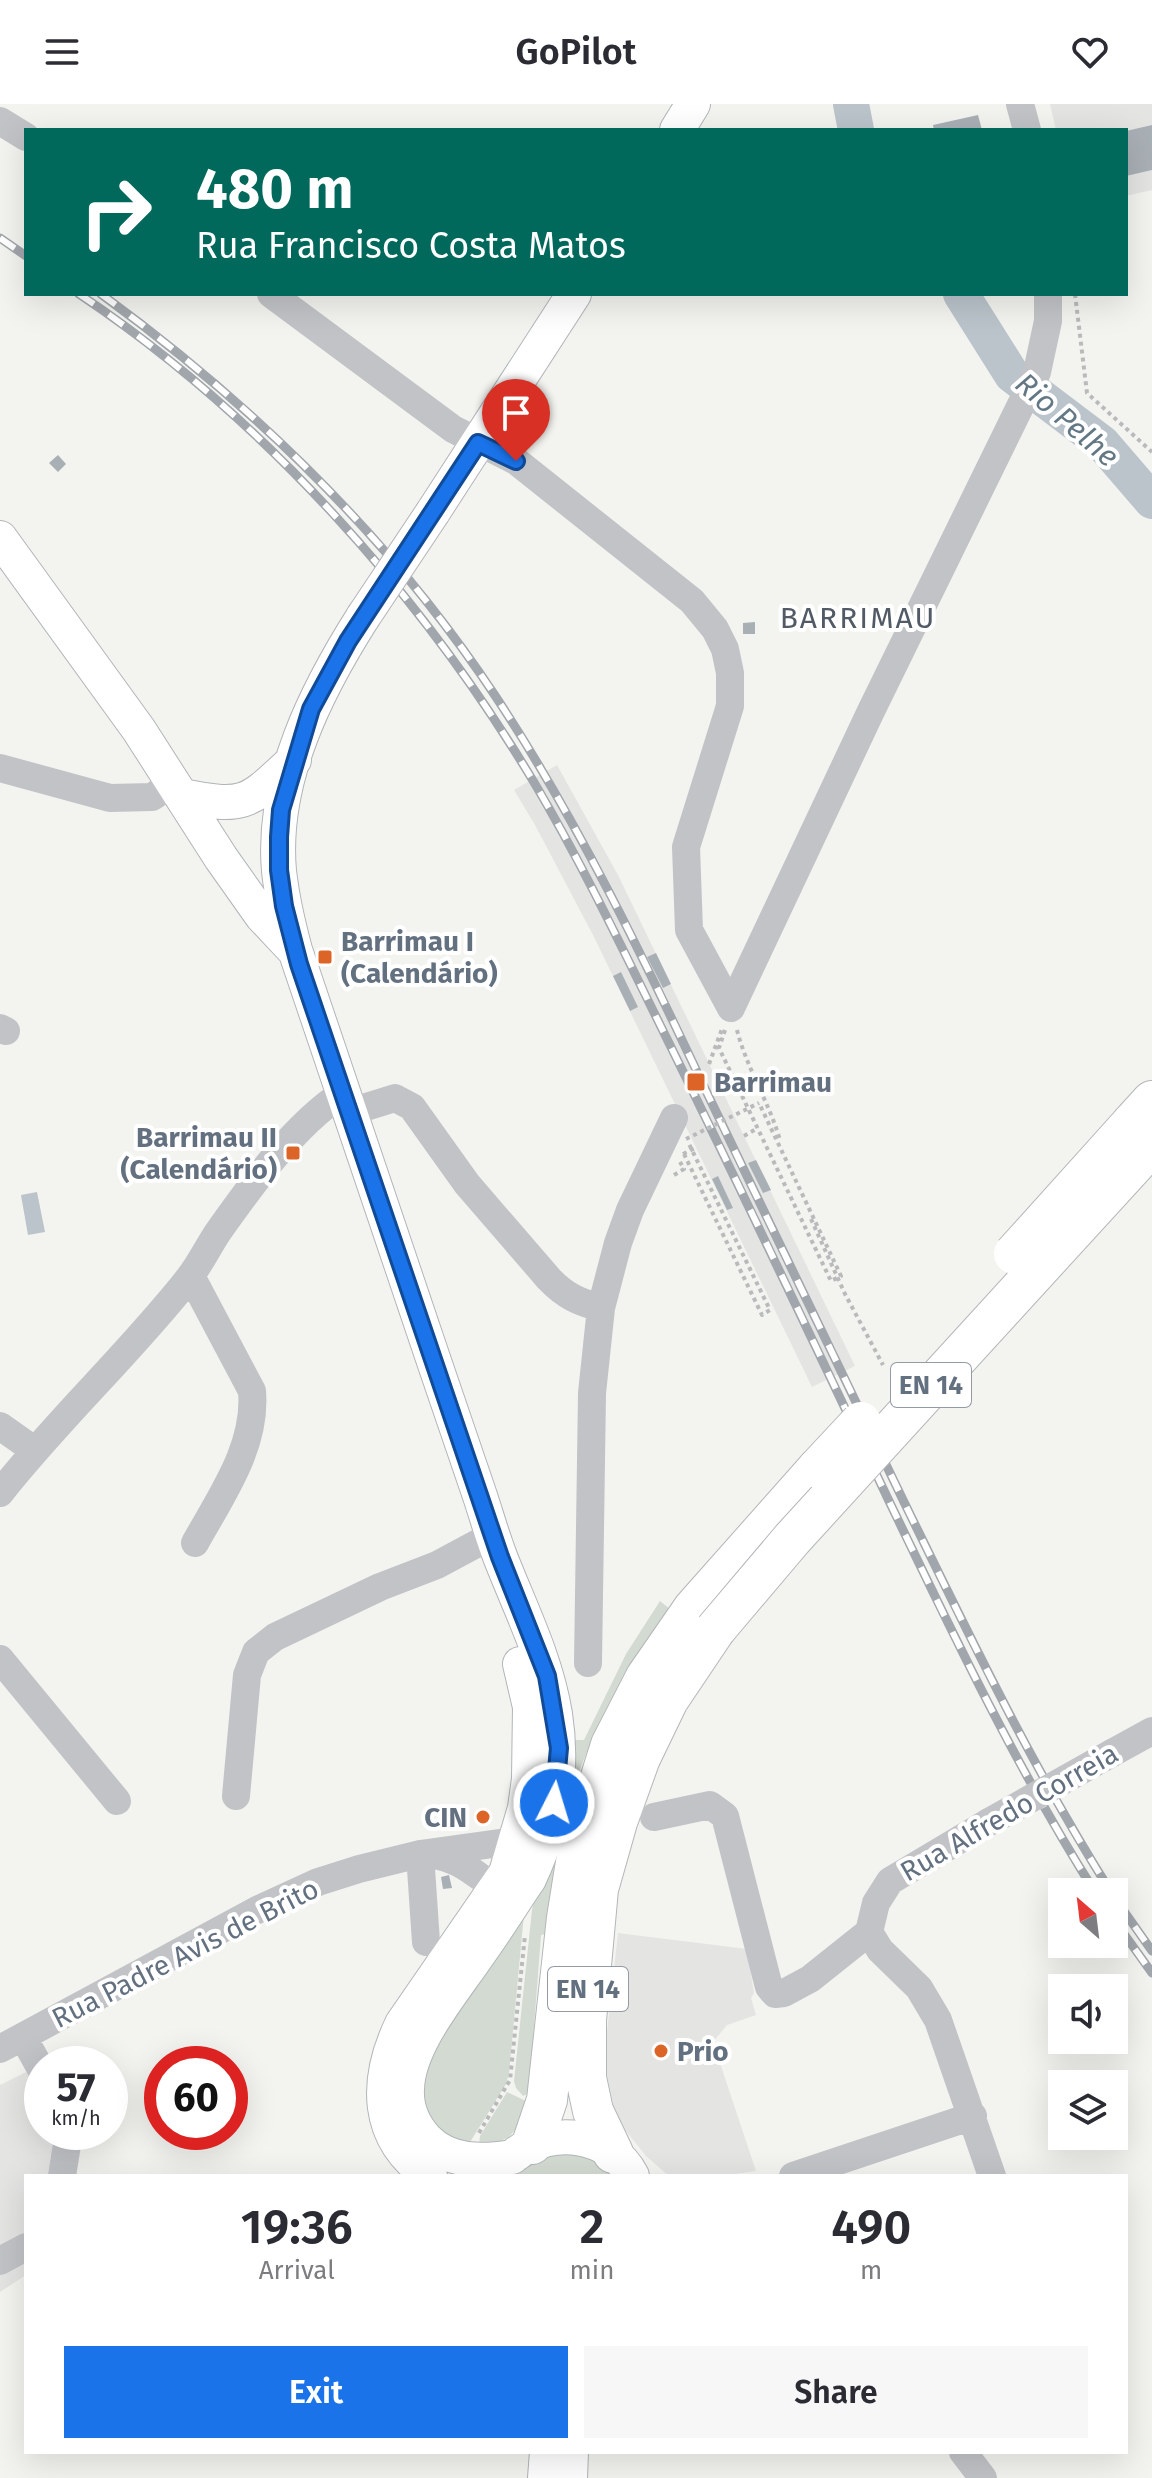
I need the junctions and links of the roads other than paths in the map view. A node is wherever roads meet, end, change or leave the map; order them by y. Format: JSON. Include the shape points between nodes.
{"nodes":[{"id":1,"x":693,"y":104,"type":"edge"},
{"id":2,"x":1020,"y":104,"type":"edge"},
{"id":3,"x":0,"y":121,"type":"edge"},
{"id":4,"x":678,"y":128,"type":"edge"},
{"id":5,"x":1026,"y":128,"type":"edge"},
{"id":6,"x":24,"y":136,"type":"edge"},
{"id":7,"x":274,"y":296,"type":"edge"},
{"id":8,"x":573,"y":296,"type":"edge"},
{"id":9,"x":1048,"y":296,"type":"edge"},
{"id":10,"x":478,"y":443,"type":"junction"},
{"id":11,"x":0,"y":538,"type":"edge"},
{"id":12,"x":295,"y":759,"type":"junction"},
{"id":13,"x":0,"y":768,"type":"edge"},
{"id":14,"x":178,"y":790,"type":"junction"},
{"id":15,"x":220,"y":804,"type":"junction"},
{"id":16,"x":279,"y":854,"type":"junction"},
{"id":17,"x":221,"y":858,"type":"junction"},
{"id":18,"x":295,"y":950,"type":"junction"},
{"id":19,"x":1152,"y":1101,"type":"edge"},
{"id":20,"x":346,"y":1102,"type":"junction"},
{"id":21,"x":680,"y":1129,"type":"road end"},
{"id":22,"x":1152,"y":1145,"type":"edge"},
{"id":23,"x":191,"y":1276,"type":"junction"},
{"id":24,"x":601,"y":1308,"type":"junction"},
{"id":25,"x":0,"y":1426,"type":"edge"},
{"id":26,"x":34,"y":1450,"type":"junction"},
{"id":27,"x":0,"y":1493,"type":"edge"},
{"id":28,"x":195,"y":1543,"type":"dead end"},
{"id":29,"x":496,"y":1546,"type":"junction"},
{"id":30,"x":704,"y":1619,"type":"junction"},
{"id":31,"x":0,"y":1659,"type":"edge"},
{"id":32,"x":588,"y":1663,"type":"dead end"},
{"id":33,"x":1152,"y":1731,"type":"edge"},
{"id":34,"x":236,"y":1796,"type":"dead end"},
{"id":35,"x":117,"y":1801,"type":"dead end"},
{"id":36,"x":654,"y":1817,"type":"dead end"},
{"id":37,"x":515,"y":1841,"type":"junction"},
{"id":38,"x":420,"y":1854,"type":"junction"},
{"id":39,"x":511,"y":1880,"type":"junction"},
{"id":40,"x":869,"y":1932,"type":"junction"},
{"id":41,"x":426,"y":1942,"type":"dead end"},
{"id":42,"x":12,"y":2043,"type":"edge"},
{"id":43,"x":973,"y":2116,"type":"junction"},
{"id":44,"x":66,"y":2150,"type":"edge"},
{"id":45,"x":514,"y":2159,"type":"edge"},
{"id":46,"x":628,"y":2168,"type":"edge"},
{"id":47,"x":62,"y":2174,"type":"edge"},
{"id":48,"x":427,"y":2174,"type":"edge"},
{"id":49,"x":799,"y":2174,"type":"edge"},
{"id":50,"x":991,"y":2174,"type":"edge"},
{"id":51,"x":24,"y":2248,"type":"edge"},
{"id":52,"x":0,"y":2261,"type":"edge"},
{"id":53,"x":547,"y":2454,"type":"edge"},
{"id":54,"x":571,"y":2454,"type":"edge"},
{"id":55,"x":965,"y":2454,"type":"edge"},
{"id":56,"x":545,"y":2478,"type":"edge"},
{"id":57,"x":570,"y":2478,"type":"edge"},
{"id":58,"x":983,"y":2478,"type":"edge"}],
"edges":[{"from":1,"to":4,"type":"main road"},
{"from":2,"to":5,"type":"street"},
{"from":3,"to":6,"type":"street"},
{"from":7,"to":10,"type":"street"},
{"from":8,"to":10,"type":"main road"},
{"from":9,"to":10,"type":"street","via":[[1037,372],[731,1008],[689,930],[686,847],[730,706],[725,649],[692,601],[516,461]]},
{"from":10,"to":12,"type":"main road","bridge":true,"via":[[334,664],[311,709]]},
{"from":11,"to":14,"type":"main road"},
{"from":12,"to":15,"type":"main road","via":[[242,802]]},
{"from":12,"to":16,"type":"main road","via":[[281,810]]},
{"from":13,"to":14,"type":"street","via":[[110,798]]},
{"from":14,"to":15,"type":"main road"},
{"from":14,"to":17,"type":"main road"},
{"from":15,"to":16,"type":"main road"},
{"from":16,"to":17,"type":"main road","via":[[253,872]]},
{"from":16,"to":18,"type":"main road"},
{"from":17,"to":18,"type":"main road","via":[[267,923]]},
{"from":18,"to":20,"type":"main road"},
{"from":19,"to":30,"type":"highway","number":"EN 14","bridge":true,"via":[[767,1524]]},
{"from":20,"to":23,"type":"street","via":[[323,1106],[294,1135],[218,1232]]},
{"from":20,"to":24,"type":"street","via":[[395,1098],[412,1107],[467,1184],[549,1279],[563,1293]]},
{"from":20,"to":29,"type":"main road"},
{"from":21,"to":24,"type":"street","via":[[630,1210]]},
{"from":22,"to":30,"type":"highway","number":"EN 14","bridge":true,"via":[[802,1527]]},
{"from":23,"to":26,"type":"street"},
{"from":23,"to":28,"type":"street","via":[[252,1391],[254,1412],[238,1462]]},
{"from":24,"to":32,"type":"street","via":[[592,1393]]},
{"from":25,"to":26,"type":"street"},
{"from":26,"to":27,"type":"street"},
{"from":29,"to":34,"type":"street","via":[[380,1587],[275,1637],[256,1652],[247,1675]]},
{"from":29,"to":37,"type":"main road","via":[[530,1707],[529,1779]]},
{"from":29,"to":39,"type":"main road","via":[[547,1676],[559,1748],[551,1822]]},
{"from":30,"to":45,"type":"highway","number":"EN 14","via":[[646,1677],[611,1745],[578,1850],[547,2100]]},
{"from":30,"to":46,"type":"highway","number":"EN 14","via":[[640,1758],[598,1889],[586,2078],[593,2111]]},
{"from":31,"to":35,"type":"street"},
{"from":33,"to":40,"type":"street","name":"Rua Alfredo Correia","bridge":true,"via":[[890,1881],[876,1903]]},
{"from":36,"to":40,"type":"street","via":[[710,1805],[725,1816],[775,1994],[810,1979]]},
{"from":37,"to":38,"type":"street","name":"Rua Padre Avis de Brito"},
{"from":37,"to":39,"type":"main road"},
{"from":38,"to":39,"type":"street","name":"Rua Padre Avis de Brito","via":[[447,1857]]},
{"from":38,"to":41,"type":"street"},
{"from":38,"to":42,"type":"street","name":"Rua Padre Avis de Brito","via":[[350,1871],[287,1896]]},
{"from":39,"to":45,"type":"main road","via":[[427,2030],[406,2090],[410,2115],[435,2149],[479,2161]]},
{"from":39,"to":48,"type":"main road","via":[[402,2024],[385,2067],[382,2092],[388,2123],[400,2147]]},
{"from":40,"to":43,"type":"street","via":[[919,1988],[938,2020]]},
{"from":43,"to":49,"type":"street"},
{"from":43,"to":50,"type":"street"},
{"from":44,"to":47,"type":"street"},
{"from":45,"to":46,"type":"main road","number":"EN 14","via":[[548,2138],[565,2136],[599,2144]]},
{"from":51,"to":52,"type":"street"},
{"from":53,"to":56,"type":"main road"},
{"from":54,"to":57,"type":"main road"},
{"from":55,"to":58,"type":"street"}]}
